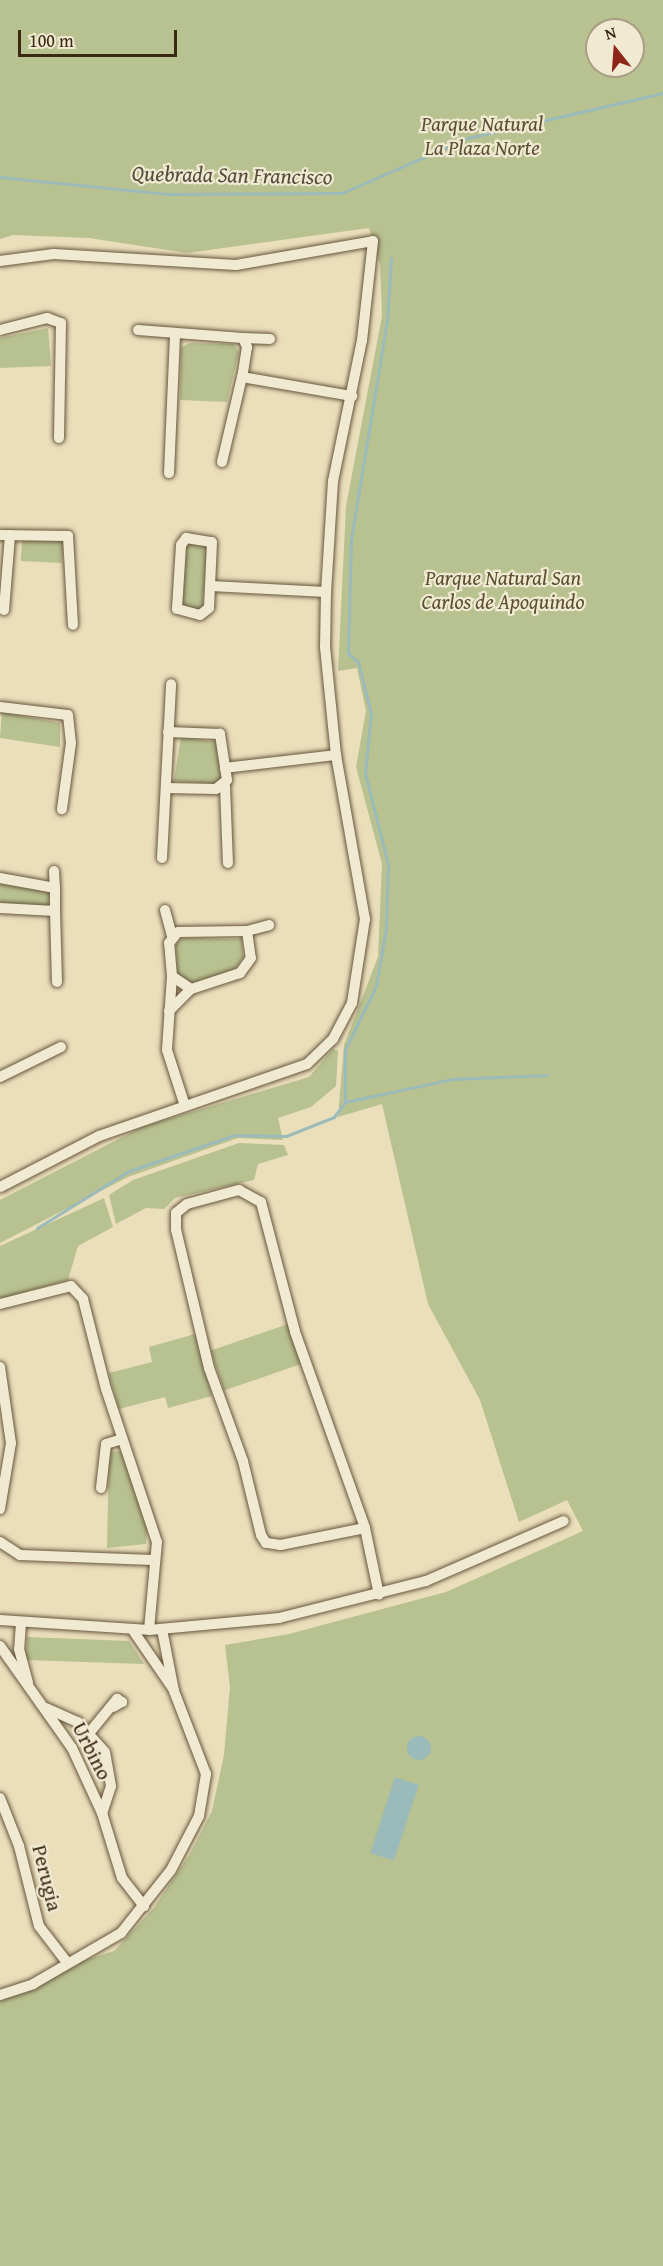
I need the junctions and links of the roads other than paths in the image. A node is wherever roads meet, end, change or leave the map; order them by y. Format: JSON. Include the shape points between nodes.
{"nodes":[{"id":1,"x":0,"y":261,"type":"edge"},
{"id":2,"x":0,"y":330,"type":"edge"},
{"id":3,"x":138,"y":330,"type":"dead end"},
{"id":4,"x":176,"y":333,"type":"junction"},
{"id":5,"x":243,"y":338,"type":"junction"},
{"id":6,"x":270,"y":339,"type":"dead end"},
{"id":7,"x":242,"y":377,"type":"junction"},
{"id":8,"x":352,"y":396,"type":"junction"},
{"id":9,"x":58,"y":438,"type":"dead end"},
{"id":10,"x":222,"y":462,"type":"dead end"},
{"id":11,"x":169,"y":473,"type":"dead end"},
{"id":12,"x":5,"y":535,"type":"edge"},
{"id":13,"x":211,"y":586,"type":"junction"},
{"id":14,"x":326,"y":592,"type":"junction"},
{"id":15,"x":4,"y":610,"type":"dead end"},
{"id":16,"x":73,"y":625,"type":"dead end"},
{"id":17,"x":171,"y":684,"type":"dead end"},
{"id":18,"x":0,"y":707,"type":"edge"},
{"id":19,"x":168,"y":732,"type":"junction"},
{"id":20,"x":336,"y":755,"type":"junction"},
{"id":21,"x":225,"y":768,"type":"junction"},
{"id":22,"x":225,"y":786,"type":"junction"},
{"id":23,"x":166,"y":788,"type":"junction"},
{"id":24,"x":62,"y":809,"type":"dead end"},
{"id":25,"x":162,"y":858,"type":"dead end"},
{"id":26,"x":228,"y":863,"type":"dead end"},
{"id":27,"x":54,"y":872,"type":"dead end"},
{"id":28,"x":0,"y":878,"type":"edge"},
{"id":29,"x":55,"y":888,"type":"junction"},
{"id":30,"x":0,"y":908,"type":"edge"},
{"id":31,"x":165,"y":910,"type":"dead end"},
{"id":32,"x":55,"y":911,"type":"junction"},
{"id":33,"x":270,"y":924,"type":"dead end"},
{"id":34,"x":246,"y":931,"type":"junction"},
{"id":35,"x":172,"y":936,"type":"junction"},
{"id":36,"x":172,"y":976,"type":"junction"},
{"id":37,"x":57,"y":982,"type":"dead end"},
{"id":38,"x":191,"y":989,"type":"junction"},
{"id":39,"x":169,"y":1011,"type":"junction"},
{"id":40,"x":61,"y":1047,"type":"dead end"},
{"id":41,"x":0,"y":1077,"type":"edge"},
{"id":42,"x":185,"y":1106,"type":"junction"},
{"id":43,"x":0,"y":1187,"type":"edge"},
{"id":44,"x":0,"y":1304,"type":"edge"},
{"id":45,"x":0,"y":1367,"type":"edge"},
{"id":46,"x":122,"y":1439,"type":"junction"},
{"id":47,"x":101,"y":1488,"type":"dead end"},
{"id":48,"x":0,"y":1509,"type":"edge"},
{"id":49,"x":564,"y":1521,"type":"dead end"},
{"id":50,"x":365,"y":1527,"type":"junction"},
{"id":51,"x":0,"y":1542,"type":"edge"},
{"id":52,"x":153,"y":1560,"type":"junction"},
{"id":53,"x":379,"y":1595,"type":"junction"},
{"id":54,"x":0,"y":1620,"type":"edge"},
{"id":55,"x":21,"y":1623,"type":"junction"},
{"id":56,"x":132,"y":1629,"type":"junction"},
{"id":57,"x":162,"y":1629,"type":"junction"},
{"id":58,"x":149,"y":1630,"type":"junction"},
{"id":59,"x":0,"y":1646,"type":"edge"},
{"id":60,"x":28,"y":1684,"type":"junction"},
{"id":61,"x":174,"y":1691,"type":"junction"},
{"id":62,"x":113,"y":1707,"type":"dead end"},
{"id":63,"x":46,"y":1708,"type":"junction"},
{"id":64,"x":90,"y":1732,"type":"junction"},
{"id":65,"x":0,"y":1798,"type":"edge"},
{"id":66,"x":102,"y":1813,"type":"junction"},
{"id":67,"x":144,"y":1906,"type":"junction"},
{"id":68,"x":66,"y":1961,"type":"junction"},
{"id":69,"x":0,"y":1995,"type":"edge"}],
"edges":[{"from":1,"to":8,"type":"street","via":[[54,254],[236,265],[373,241]]},
{"from":2,"to":9,"type":"street","via":[[47,318],[61,323]]},
{"from":3,"to":4,"type":"street"},
{"from":4,"to":5,"type":"street"},
{"from":4,"to":11,"type":"street"},
{"from":5,"to":6,"type":"street"},
{"from":5,"to":7,"type":"street","via":[[247,347]]},
{"from":7,"to":8,"type":"street"},
{"from":7,"to":10,"type":"street"},
{"from":8,"to":14,"type":"street","via":[[333,481]]},
{"from":12,"to":15,"type":"street"},
{"from":12,"to":16,"type":"street","via":[[69,536]]},
{"from":13,"to":13,"type":"street","via":[[212,542],[186,538],[181,545],[178,611],[205,613]]},
{"from":13,"to":14,"type":"street"},
{"from":14,"to":20,"type":"street","via":[[325,647]]},
{"from":17,"to":19,"type":"street"},
{"from":18,"to":24,"type":"street","via":[[68,716],[71,744]]},
{"from":19,"to":21,"type":"street","via":[[220,734]]},
{"from":19,"to":23,"type":"street"},
{"from":20,"to":21,"type":"street"},
{"from":20,"to":42,"type":"street","via":[[365,919],[356,989],[346,1016],[307,1064]]},
{"from":21,"to":22,"type":"street"},
{"from":22,"to":23,"type":"street"},
{"from":22,"to":26,"type":"street"},
{"from":23,"to":25,"type":"street"},
{"from":27,"to":29,"type":"street"},
{"from":28,"to":29,"type":"street"},
{"from":29,"to":32,"type":"street"},
{"from":30,"to":32,"type":"street"},
{"from":31,"to":35,"type":"street"},
{"from":32,"to":37,"type":"street"},
{"from":33,"to":34,"type":"street"},
{"from":34,"to":35,"type":"street"},
{"from":34,"to":38,"type":"street","via":[[252,951],[245,968]]},
{"from":35,"to":36,"type":"street"},
{"from":36,"to":38,"type":"street"},
{"from":36,"to":39,"type":"street"},
{"from":38,"to":39,"type":"street"},
{"from":39,"to":42,"type":"street","via":[[167,1050]]},
{"from":40,"to":41,"type":"street"},
{"from":42,"to":43,"type":"street","via":[[99,1136]]},
{"from":44,"to":46,"type":"street","via":[[59,1288],[78,1289]]},
{"from":45,"to":48,"type":"street","via":[[11,1443]]},
{"from":46,"to":47,"type":"street","via":[[106,1444]]},
{"from":46,"to":52,"type":"street","via":[[157,1542]]},
{"from":49,"to":53,"type":"street","via":[[483,1559]]},
{"from":50,"to":50,"type":"street","via":[[295,1332],[261,1202],[239,1190],[188,1204],[176,1213],[176,1230],[209,1368],[243,1461],[261,1535],[266,1543],[281,1545]]},
{"from":50,"to":53,"type":"street"},
{"from":51,"to":52,"type":"street","via":[[20,1555]]},
{"from":52,"to":58,"type":"street"},
{"from":53,"to":57,"type":"street","via":[[279,1618]]},
{"from":54,"to":55,"type":"street"},
{"from":55,"to":56,"type":"street"},
{"from":55,"to":60,"type":"street","name":"Urbino","via":[[19,1649]]},
{"from":56,"to":58,"type":"street"},
{"from":56,"to":61,"type":"street"},
{"from":57,"to":58,"type":"street"},
{"from":57,"to":61,"type":"street"},
{"from":59,"to":60,"type":"street","name":"Urbino"},
{"from":60,"to":63,"type":"street","name":"Urbino"},
{"from":61,"to":67,"type":"street","via":[[203,1763],[206,1785],[189,1838]]},
{"from":62,"to":64,"type":"street"},
{"from":63,"to":64,"type":"street","name":"Urbino"},
{"from":63,"to":66,"type":"street","name":"Urbino"},
{"from":64,"to":66,"type":"street","name":"Urbino","via":[[105,1752],[111,1774]]},
{"from":65,"to":68,"type":"street","name":"Perugia","via":[[19,1846],[39,1926]]},
{"from":66,"to":67,"type":"street","name":"Urbino","via":[[122,1878]]},
{"from":67,"to":68,"type":"street","via":[[110,1941]]},
{"from":68,"to":69,"type":"street","via":[[33,1984]]}]}
